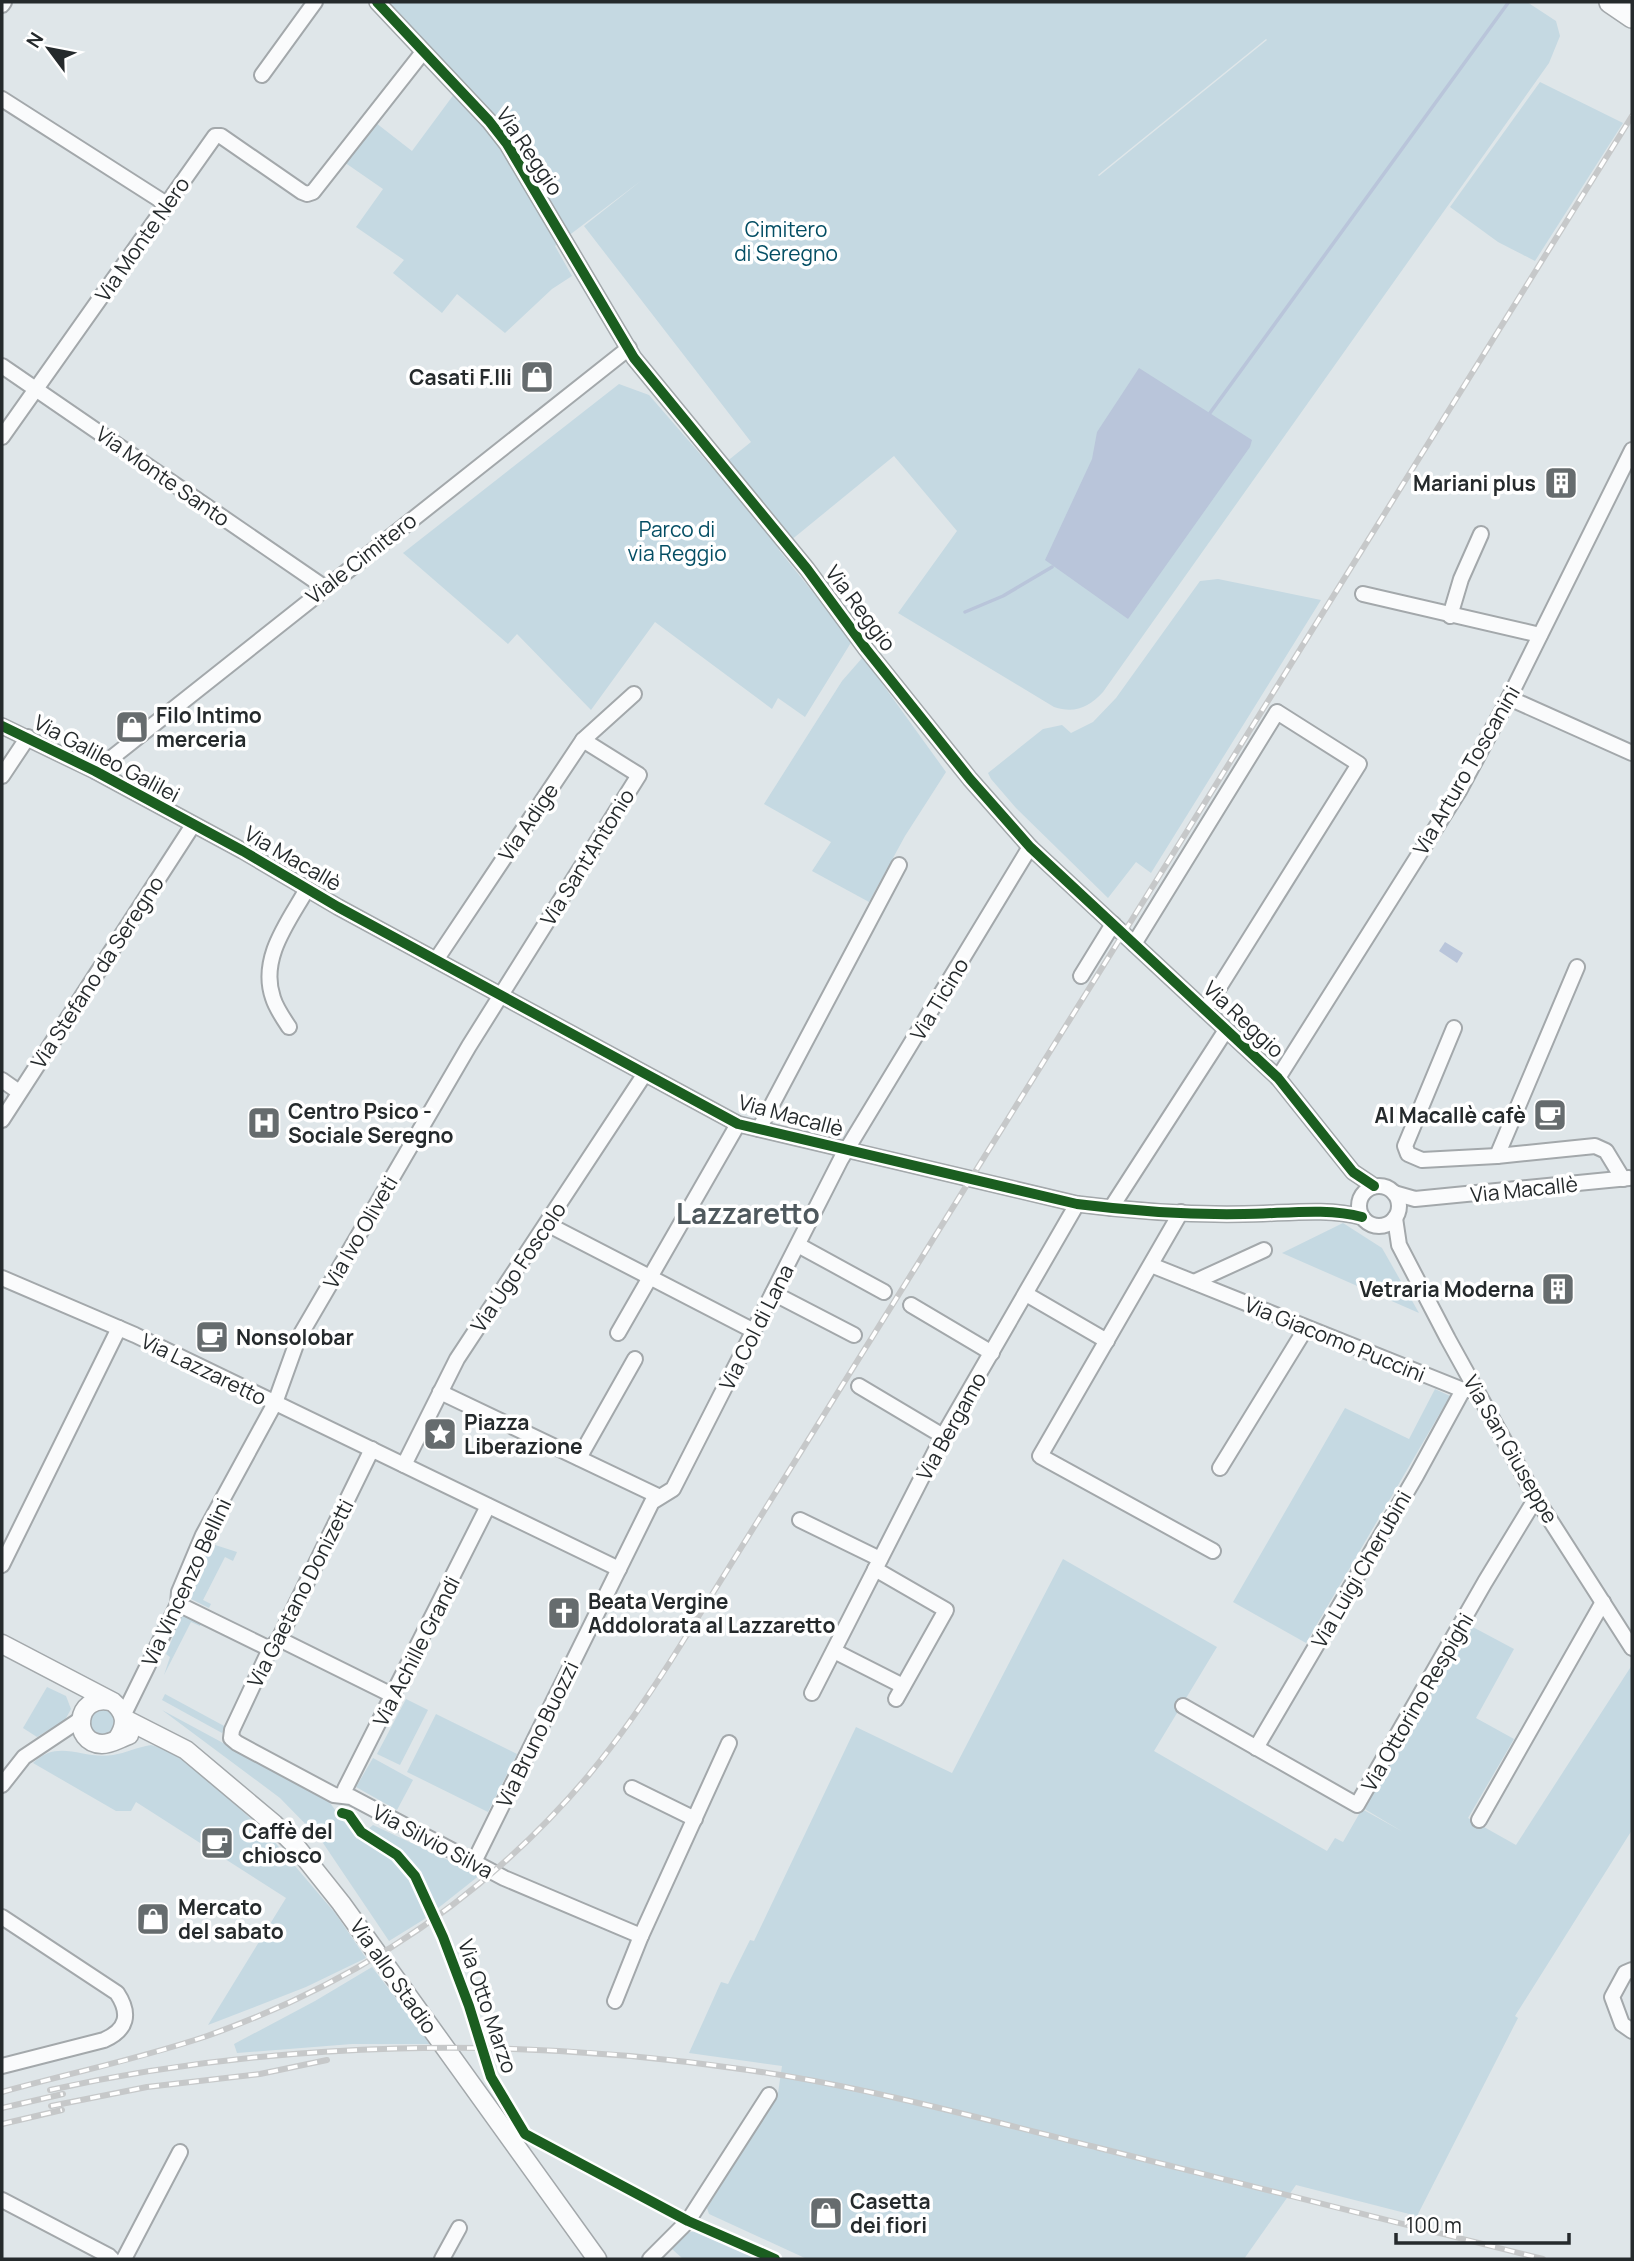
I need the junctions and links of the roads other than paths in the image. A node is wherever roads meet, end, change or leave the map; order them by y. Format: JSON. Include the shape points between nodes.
{"nodes":[{"id":1,"x":315,"y":2,"type":"edge"},
{"id":2,"x":377,"y":2,"type":"edge"},
{"id":3,"x":1610,"y":2,"type":"edge"},
{"id":4,"x":1632,"y":17,"type":"edge"},
{"id":5,"x":423,"y":52,"type":"junction"},
{"id":6,"x":262,"y":75,"type":"dead end"},
{"id":7,"x":2,"y":99,"type":"edge"},
{"id":8,"x":168,"y":205,"type":"junction"},
{"id":9,"x":629,"y":348,"type":"junction"},
{"id":10,"x":2,"y":366,"type":"edge"},
{"id":11,"x":36,"y":388,"type":"junction"},
{"id":12,"x":2,"y":437,"type":"edge"},
{"id":13,"x":1632,"y":450,"type":"edge"},
{"id":14,"x":1481,"y":534,"type":"dead end"},
{"id":15,"x":324,"y":587,"type":"junction"},
{"id":16,"x":1363,"y":594,"type":"dead end"},
{"id":17,"x":1450,"y":615,"type":"junction"},
{"id":18,"x":1540,"y":635,"type":"junction"},
{"id":19,"x":634,"y":694,"type":"dead end"},
{"id":20,"x":1509,"y":698,"type":"junction"},
{"id":21,"x":2,"y":726,"type":"edge"},
{"id":22,"x":28,"y":737,"type":"junction"},
{"id":23,"x":583,"y":740,"type":"junction"},
{"id":24,"x":1632,"y":753,"type":"edge"},
{"id":25,"x":94,"y":771,"type":"junction"},
{"id":26,"x":2,"y":776,"type":"edge"},
{"id":27,"x":193,"y":825,"type":"junction"},
{"id":28,"x":1030,"y":847,"type":"junction"},
{"id":29,"x":899,"y":866,"type":"dead end"},
{"id":30,"x":307,"y":889,"type":"junction"},
{"id":31,"x":1113,"y":925,"type":"junction"},
{"id":32,"x":1134,"y":944,"type":"junction"},
{"id":33,"x":436,"y":960,"type":"junction"},
{"id":34,"x":1577,"y":967,"type":"dead end"},
{"id":35,"x":1081,"y":976,"type":"dead end"},
{"id":36,"x":500,"y":995,"type":"junction"},
{"id":37,"x":1205,"y":1010,"type":"junction"},
{"id":38,"x":289,"y":1027,"type":"dead end"},
{"id":39,"x":1454,"y":1028,"type":"dead end"},
{"id":40,"x":1226,"y":1030,"type":"junction"},
{"id":41,"x":644,"y":1075,"type":"junction"},
{"id":42,"x":1278,"y":1078,"type":"junction"},
{"id":43,"x":2,"y":1080,"type":"edge"},
{"id":44,"x":19,"y":1092,"type":"junction"},
{"id":45,"x":2,"y":1120,"type":"edge"},
{"id":46,"x":738,"y":1124,"type":"junction"},
{"id":47,"x":759,"y":1129,"type":"junction"},
{"id":48,"x":847,"y":1150,"type":"junction"},
{"id":49,"x":1497,"y":1156,"type":"junction"},
{"id":50,"x":1353,"y":1172,"type":"junction"},
{"id":51,"x":1628,"y":1179,"type":"edge"},
{"id":52,"x":1374,"y":1186,"type":"junction"},
{"id":53,"x":1394,"y":1193,"type":"junction"},
{"id":54,"x":1360,"y":1198,"type":"junction"},
{"id":55,"x":1415,"y":1199,"type":"junction"},
{"id":56,"x":1077,"y":1204,"type":"junction"},
{"id":57,"x":1111,"y":1208,"type":"junction"},
{"id":58,"x":1181,"y":1212,"type":"junction"},
{"id":59,"x":1332,"y":1212,"type":"junction"},
{"id":60,"x":1396,"y":1215,"type":"junction"},
{"id":61,"x":1362,"y":1217,"type":"junction"},
{"id":62,"x":547,"y":1224,"type":"junction"},
{"id":63,"x":1378,"y":1227,"type":"junction"},
{"id":64,"x":798,"y":1245,"type":"junction"},
{"id":65,"x":1399,"y":1245,"type":"junction"},
{"id":66,"x":1264,"y":1250,"type":"dead end"},
{"id":67,"x":1150,"y":1265,"type":"junction"},
{"id":68,"x":2,"y":1278,"type":"edge"},
{"id":69,"x":650,"y":1278,"type":"junction"},
{"id":70,"x":1194,"y":1282,"type":"junction"},
{"id":71,"x":884,"y":1292,"type":"dead end"},
{"id":72,"x":773,"y":1293,"type":"junction"},
{"id":73,"x":1026,"y":1294,"type":"junction"},
{"id":74,"x":911,"y":1306,"type":"dead end"},
{"id":75,"x":119,"y":1328,"type":"junction"},
{"id":76,"x":1306,"y":1328,"type":"junction"},
{"id":77,"x":754,"y":1331,"type":"junction"},
{"id":78,"x":618,"y":1333,"type":"dead end"},
{"id":79,"x":854,"y":1335,"type":"dead end"},
{"id":80,"x":1107,"y":1341,"type":"junction"},
{"id":81,"x":992,"y":1353,"type":"junction"},
{"id":82,"x":635,"y":1359,"type":"dead end"},
{"id":83,"x":859,"y":1386,"type":"dead end"},
{"id":84,"x":1470,"y":1390,"type":"junction"},
{"id":85,"x":440,"y":1392,"type":"junction"},
{"id":86,"x":275,"y":1403,"type":"junction"},
{"id":87,"x":943,"y":1436,"type":"junction"},
{"id":88,"x":372,"y":1450,"type":"junction"},
{"id":89,"x":579,"y":1458,"type":"junction"},
{"id":90,"x":404,"y":1465,"type":"junction"},
{"id":91,"x":1220,"y":1468,"type":"dead end"},
{"id":92,"x":658,"y":1496,"type":"junction"},
{"id":93,"x":1536,"y":1498,"type":"junction"},
{"id":94,"x":488,"y":1506,"type":"junction"},
{"id":95,"x":800,"y":1520,"type":"dead end"},
{"id":96,"x":1213,"y":1551,"type":"dead end"},
{"id":97,"x":877,"y":1564,"type":"junction"},
{"id":98,"x":2,"y":1565,"type":"edge"},
{"id":99,"x":619,"y":1569,"type":"junction"},
{"id":100,"x":1603,"y":1602,"type":"junction"},
{"id":101,"x":178,"y":1604,"type":"junction"},
{"id":102,"x":275,"y":1644,"type":"junction"},
{"id":103,"x":2,"y":1646,"type":"edge"},
{"id":104,"x":1632,"y":1648,"type":"edge"},
{"id":105,"x":834,"y":1651,"type":"junction"},
{"id":106,"x":812,"y":1693,"type":"dead end"},
{"id":107,"x":394,"y":1696,"type":"junction"},
{"id":108,"x":1183,"y":1706,"type":"dead end"},
{"id":109,"x":118,"y":1709,"type":"junction"},
{"id":110,"x":81,"y":1717,"type":"junction"},
{"id":111,"x":150,"y":1732,"type":"junction"},
{"id":112,"x":118,"y":1738,"type":"junction"},
{"id":113,"x":231,"y":1738,"type":"joint"},
{"id":114,"x":48,"y":1741,"type":"junction"},
{"id":115,"x":91,"y":1741,"type":"junction"},
{"id":116,"x":729,"y":1743,"type":"dead end"},
{"id":117,"x":1256,"y":1748,"type":"junction"},
{"id":118,"x":2,"y":1785,"type":"edge"},
{"id":119,"x":632,"y":1788,"type":"dead end"},
{"id":120,"x":345,"y":1796,"type":"junction"},
{"id":121,"x":695,"y":1819,"type":"junction"},
{"id":122,"x":1479,"y":1820,"type":"dead end"},
{"id":123,"x":474,"y":1861,"type":"junction"},
{"id":124,"x":2,"y":1917,"type":"edge"},
{"id":125,"x":641,"y":1936,"type":"junction"},
{"id":126,"x":1632,"y":1970,"type":"edge"},
{"id":127,"x":615,"y":2001,"type":"dead end"},
{"id":128,"x":1632,"y":2031,"type":"edge"},
{"id":129,"x":2,"y":2066,"type":"edge"},
{"id":130,"x":769,"y":2095,"type":"dead end"},
{"id":131,"x":180,"y":2152,"type":"dead end"},
{"id":132,"x":2,"y":2200,"type":"edge"},
{"id":133,"x":2,"y":2210,"type":"edge"},
{"id":134,"x":459,"y":2228,"type":"dead end"},
{"id":135,"x":98,"y":2259,"type":"edge"},
{"id":136,"x":112,"y":2259,"type":"edge"},
{"id":137,"x":124,"y":2259,"type":"edge"},
{"id":138,"x":442,"y":2259,"type":"edge"},
{"id":139,"x":597,"y":2259,"type":"edge"},
{"id":140,"x":650,"y":2259,"type":"edge"}],
"edges":[{"from":1,"to":6,"type":"street"},
{"from":2,"to":5,"type":"street","name":"Via Reggio"},
{"from":3,"to":4,"type":"highway"},
{"from":5,"to":8,"type":"street","name":"Via Monte Nero","via":[[313,192],[302,192],[215,136]]},
{"from":5,"to":9,"type":"street","name":"Via Reggio","via":[[507,144]]},
{"from":7,"to":8,"type":"street"},
{"from":8,"to":11,"type":"street","name":"Via Monte Nero"},
{"from":9,"to":15,"type":"street","name":"Viale Cimitero"},
{"from":9,"to":28,"type":"street","name":"Via Reggio","via":[[959,765]]},
{"from":10,"to":11,"type":"street","name":"Via Monte Santo"},
{"from":11,"to":12,"type":"street","name":"Via Monte Nero"},
{"from":11,"to":15,"type":"street","name":"Via Monte Santo"},
{"from":13,"to":18,"type":"street","name":"Via Arturo Toscanini"},
{"from":14,"to":17,"type":"street"},
{"from":15,"to":25,"type":"street","name":"Viale Cimitero"},
{"from":16,"to":17,"type":"street"},
{"from":17,"to":18,"type":"street"},
{"from":18,"to":20,"type":"street","name":"Via Arturo Toscanini"},
{"from":19,"to":23,"type":"street","name":"Via Adige"},
{"from":20,"to":24,"type":"street"},
{"from":20,"to":42,"type":"street","name":"Via Arturo Toscanini","via":[[1459,791]]},
{"from":21,"to":22,"type":"street","name":"Via Galileo Galilei"},
{"from":22,"to":25,"type":"street","name":"Via Galileo Galilei"},
{"from":22,"to":26,"type":"street"},
{"from":23,"to":33,"type":"street","name":"Via Adige"},
{"from":23,"to":36,"type":"street","name":"Via Sant'Antonio","via":[[639,775]]},
{"from":25,"to":27,"type":"street","name":"Via Galileo Galilei"},
{"from":27,"to":30,"type":"street","name":"Via Macallè"},
{"from":27,"to":44,"type":"street","name":"Via Stefano da Seregno"},
{"from":28,"to":31,"type":"street","name":"Via Reggio"},
{"from":28,"to":48,"type":"street","name":"Via Ticino"},
{"from":29,"to":47,"type":"street"},
{"from":30,"to":33,"type":"street","name":"Via Macallè"},
{"from":30,"to":38,"type":"street","name":"Via Macallè","via":[[270,961],[273,998]]},
{"from":31,"to":32,"type":"street","name":"Via Reggio"},
{"from":31,"to":35,"type":"street"},
{"from":32,"to":37,"type":"street","name":"Via Reggio"},
{"from":32,"to":37,"type":"street","via":[[1277,712],[1359,764]]},
{"from":33,"to":36,"type":"street","name":"Via Macallè"},
{"from":34,"to":49,"type":"street"},
{"from":36,"to":41,"type":"street","name":"Via Macallè"},
{"from":36,"to":86,"type":"street","name":"Via Ivo Oliveti","via":[[298,1339]]},
{"from":37,"to":40,"type":"street","name":"Via Reggio"},
{"from":39,"to":49,"type":"street","via":[[1405,1146],[1417,1160]]},
{"from":40,"to":42,"type":"street","name":"Via Reggio"},
{"from":40,"to":57,"type":"street"},
{"from":41,"to":46,"type":"street","name":"Via Macallè"},
{"from":41,"to":62,"type":"street","name":"Via Ugo Foscolo"},
{"from":42,"to":50,"type":"street","name":"Via Reggio"},
{"from":43,"to":44,"type":"street"},
{"from":44,"to":45,"type":"street","name":"Via Stefano da Seregno"},
{"from":46,"to":47,"type":"street","name":"Via Macallè"},
{"from":46,"to":69,"type":"street"},
{"from":47,"to":48,"type":"street","name":"Via Macallè"},
{"from":48,"to":56,"type":"street","name":"Via Macallè"},
{"from":48,"to":64,"type":"street","name":"Via Col di Lana"},
{"from":49,"to":51,"type":"street","via":[[1595,1146],[1605,1151]]},
{"from":50,"to":52,"type":"street","name":"Via Reggio"},
{"from":50,"to":54,"type":"street","name":"Via Reggio"},
{"from":51,"to":55,"type":"street","name":"Via Macallè"},
{"from":52,"to":53,"type":"street"},
{"from":52,"to":54,"type":"street"},
{"from":53,"to":55,"type":"street","name":"Via Macallè"},
{"from":53,"to":60,"type":"street","via":[[1399,1202]]},
{"from":54,"to":59,"type":"street","name":"Via Macallè"},
{"from":54,"to":61,"type":"street"},
{"from":55,"to":60,"type":"street"},
{"from":56,"to":57,"type":"street","name":"Via Macallè"},
{"from":56,"to":73,"type":"street","name":"Via Bergamo"},
{"from":57,"to":58,"type":"street","name":"Via Macallè"},
{"from":58,"to":59,"type":"street","name":"Via Macallè"},
{"from":58,"to":67,"type":"street"},
{"from":59,"to":61,"type":"street","name":"Via Macallè"},
{"from":60,"to":63,"type":"street","via":[[1389,1224]]},
{"from":60,"to":65,"type":"street","name":"Via San Giuseppe"},
{"from":61,"to":63,"type":"street"},
{"from":62,"to":69,"type":"street"},
{"from":62,"to":85,"type":"street","name":"Via Ugo Foscolo"},
{"from":63,"to":65,"type":"street","name":"Via San Giuseppe"},
{"from":64,"to":71,"type":"street"},
{"from":64,"to":72,"type":"street","name":"Via Col di Lana"},
{"from":65,"to":84,"type":"street","name":"Via San Giuseppe"},
{"from":66,"to":70,"type":"street"},
{"from":67,"to":70,"type":"street","name":"Via Giacomo Puccini"},
{"from":67,"to":80,"type":"street"},
{"from":68,"to":75,"type":"street","name":"Via Lazzaretto"},
{"from":69,"to":77,"type":"street"},
{"from":69,"to":78,"type":"street"},
{"from":70,"to":76,"type":"street","name":"Via Giacomo Puccini"},
{"from":72,"to":77,"type":"street","name":"Via Col di Lana"},
{"from":72,"to":79,"type":"street"},
{"from":73,"to":80,"type":"street"},
{"from":73,"to":81,"type":"street","name":"Via Bergamo"},
{"from":74,"to":81,"type":"street"},
{"from":75,"to":86,"type":"street","name":"Via Lazzaretto"},
{"from":75,"to":98,"type":"street"},
{"from":76,"to":84,"type":"street","name":"Via Giacomo Puccini"},
{"from":76,"to":91,"type":"street"},
{"from":77,"to":92,"type":"street","name":"Via Col di Lana","via":[[673,1489]]},
{"from":80,"to":96,"type":"street","via":[[1041,1456]]},
{"from":81,"to":87,"type":"street","name":"Via Bergamo"},
{"from":82,"to":89,"type":"street"},
{"from":83,"to":87,"type":"street"},
{"from":84,"to":93,"type":"street","name":"Via San Giuseppe"},
{"from":84,"to":117,"type":"street","name":"Via Luigi Cherubini"},
{"from":85,"to":89,"type":"street"},
{"from":85,"to":90,"type":"street","name":"Via Ugo Foscolo"},
{"from":86,"to":88,"type":"street","name":"Via Lazzaretto"},
{"from":86,"to":101,"type":"street","name":"Via Vincenzo Bellini","via":[[203,1535]]},
{"from":87,"to":97,"type":"street","name":"Via Bergamo"},
{"from":88,"to":90,"type":"street","name":"Via Lazzaretto"},
{"from":88,"to":102,"type":"street","name":"Via Gaetano Donizetti"},
{"from":89,"to":92,"type":"street"},
{"from":90,"to":94,"type":"street"},
{"from":92,"to":99,"type":"street","name":"Via Col di Lana"},
{"from":93,"to":100,"type":"street","name":"Via San Giuseppe"},
{"from":93,"to":117,"type":"street","name":"Via Ottorino Respighi","via":[[1357,1805]]},
{"from":94,"to":99,"type":"street"},
{"from":94,"to":107,"type":"street","name":"Via Achille Grandi"},
{"from":95,"to":97,"type":"street"},
{"from":97,"to":105,"type":"street","name":"Via Bergamo"},
{"from":97,"to":105,"type":"street","via":[[946,1610],[899,1692]]},
{"from":99,"to":123,"type":"street","name":"Via Bruno Buozzi"},
{"from":100,"to":104,"type":"street","name":"Via San Giuseppe"},
{"from":100,"to":122,"type":"street"},
{"from":101,"to":102,"type":"street"},
{"from":101,"to":109,"type":"street","name":"Via Vincenzo Bellini","via":[[136,1687]]},
{"from":102,"to":107,"type":"street"},
{"from":102,"to":113,"type":"street","name":"Via Gaetano Donizetti"},
{"from":103,"to":109,"type":"main road","name":"Via allo Stadio"},
{"from":103,"to":110,"type":"main road","name":"Via allo Stadio","via":[[69,1685]]},
{"from":105,"to":106,"type":"street","name":"Via Bergamo"},
{"from":107,"to":120,"type":"street","name":"Via Achille Grandi"},
{"from":108,"to":117,"type":"street","name":"Via Ottorino Respighi"},
{"from":109,"to":110,"type":"main road","via":[[94,1701]]},
{"from":109,"to":111,"type":"main road","name":"Via allo Stadio"},
{"from":109,"to":112,"type":"main road","via":[[124,1727]]},
{"from":110,"to":114,"type":"street"},
{"from":110,"to":115,"type":"main road","name":"Via allo Stadio","via":[[83,1732]]},
{"from":111,"to":112,"type":"main road"},
{"from":111,"to":139,"type":"main road","name":"Via allo Stadio","via":[[179,1746],[224,1781],[312,1865]]},
{"from":112,"to":115,"type":"main road","via":[[104,1744]]},
{"from":113,"to":120,"type":"street","name":"Via Silvio Silva","via":[[334,1795]]},
{"from":114,"to":115,"type":"street","via":[[70,1737]]},
{"from":114,"to":118,"type":"street","via":[[24,1757]]},
{"from":116,"to":121,"type":"street"},
{"from":119,"to":121,"type":"street"},
{"from":120,"to":123,"type":"street","name":"Via Silvio Silva"},
{"from":121,"to":125,"type":"street"},
{"from":123,"to":125,"type":"street","name":"Via Silvio Silva"},
{"from":124,"to":129,"type":"street","via":[[117,1993],[125,2011],[117,2035]]},
{"from":125,"to":127,"type":"street"},
{"from":126,"to":128,"type":"street","via":[[1625,1973],[1612,1997],[1622,2024]]},
{"from":130,"to":140,"type":"street","via":[[688,2221]]},
{"from":131,"to":137,"type":"street"},
{"from":132,"to":136,"type":"street"},
{"from":133,"to":135,"type":"street"},
{"from":134,"to":138,"type":"street"}]}
